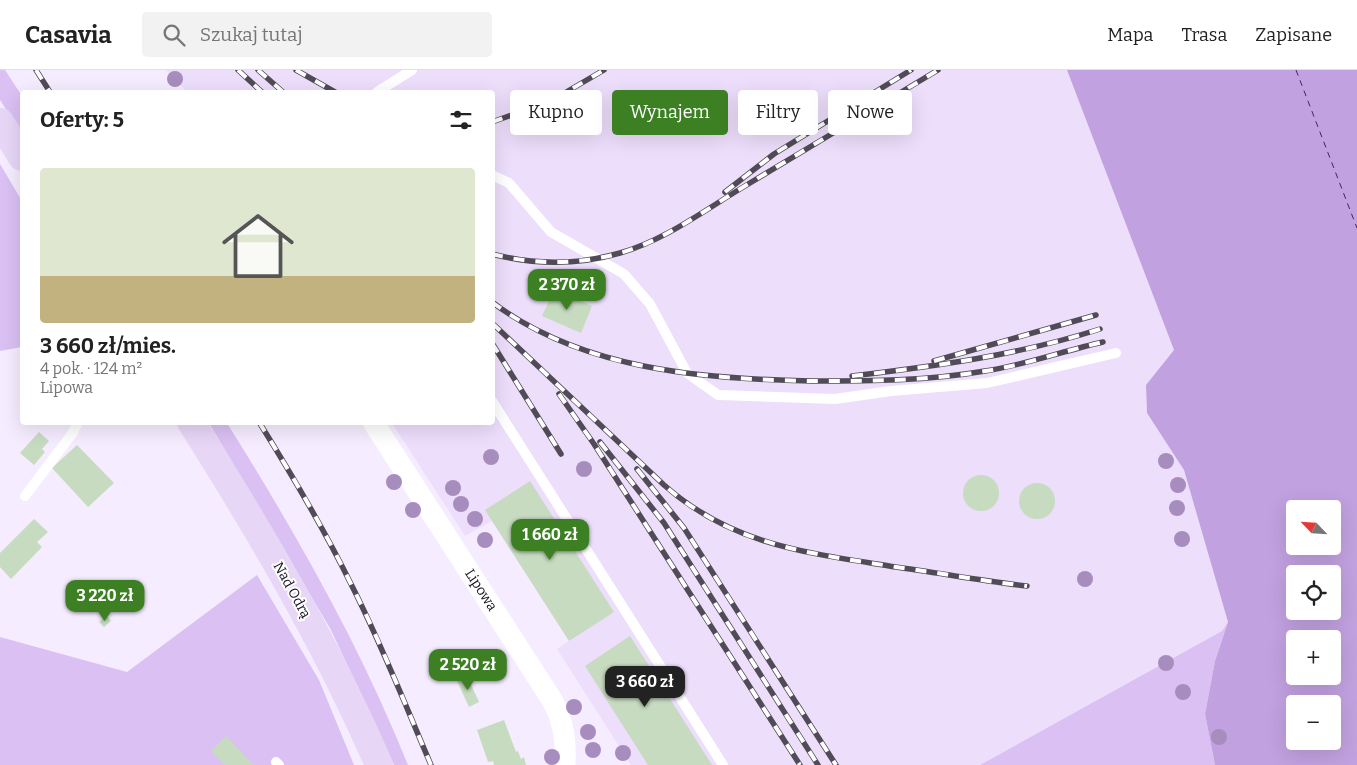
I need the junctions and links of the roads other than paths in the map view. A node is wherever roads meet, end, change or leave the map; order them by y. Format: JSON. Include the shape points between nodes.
{"nodes":[{"id":1,"x":412,"y":70,"type":"edge"},
{"id":2,"x":380,"y":90,"type":"edge"},
{"id":3,"x":0,"y":122,"type":"edge"},
{"id":4,"x":20,"y":154,"type":"edge"},
{"id":5,"x":495,"y":176,"type":"edge"},
{"id":6,"x":1116,"y":353,"type":"dead end"},
{"id":7,"x":495,"y":406,"type":"edge"},
{"id":8,"x":76,"y":425,"type":"edge"},
{"id":9,"x":193,"y":425,"type":"edge"},
{"id":10,"x":375,"y":425,"type":"edge"},
{"id":11,"x":25,"y":496,"type":"dead end"},
{"id":12,"x":379,"y":765,"type":"edge"},
{"id":13,"x":565,"y":765,"type":"edge"},
{"id":14,"x":723,"y":765,"type":"edge"}],
"edges":[{"from":1,"to":2,"type":"lane"},
{"from":3,"to":4,"type":"street"},
{"from":5,"to":6,"type":"lane","via":[[509,183],[551,232],[624,274],[650,304],[687,373],[718,395],[835,399],[987,383]]},
{"from":7,"to":14,"type":"lane"},
{"from":8,"to":11,"type":"lane"},
{"from":9,"to":12,"type":"street","name":"Nad Odrą","via":[[291,588]]},
{"from":10,"to":13,"type":"street","name":"Lipowa","via":[[552,700],[562,719],[566,740]]}]}
